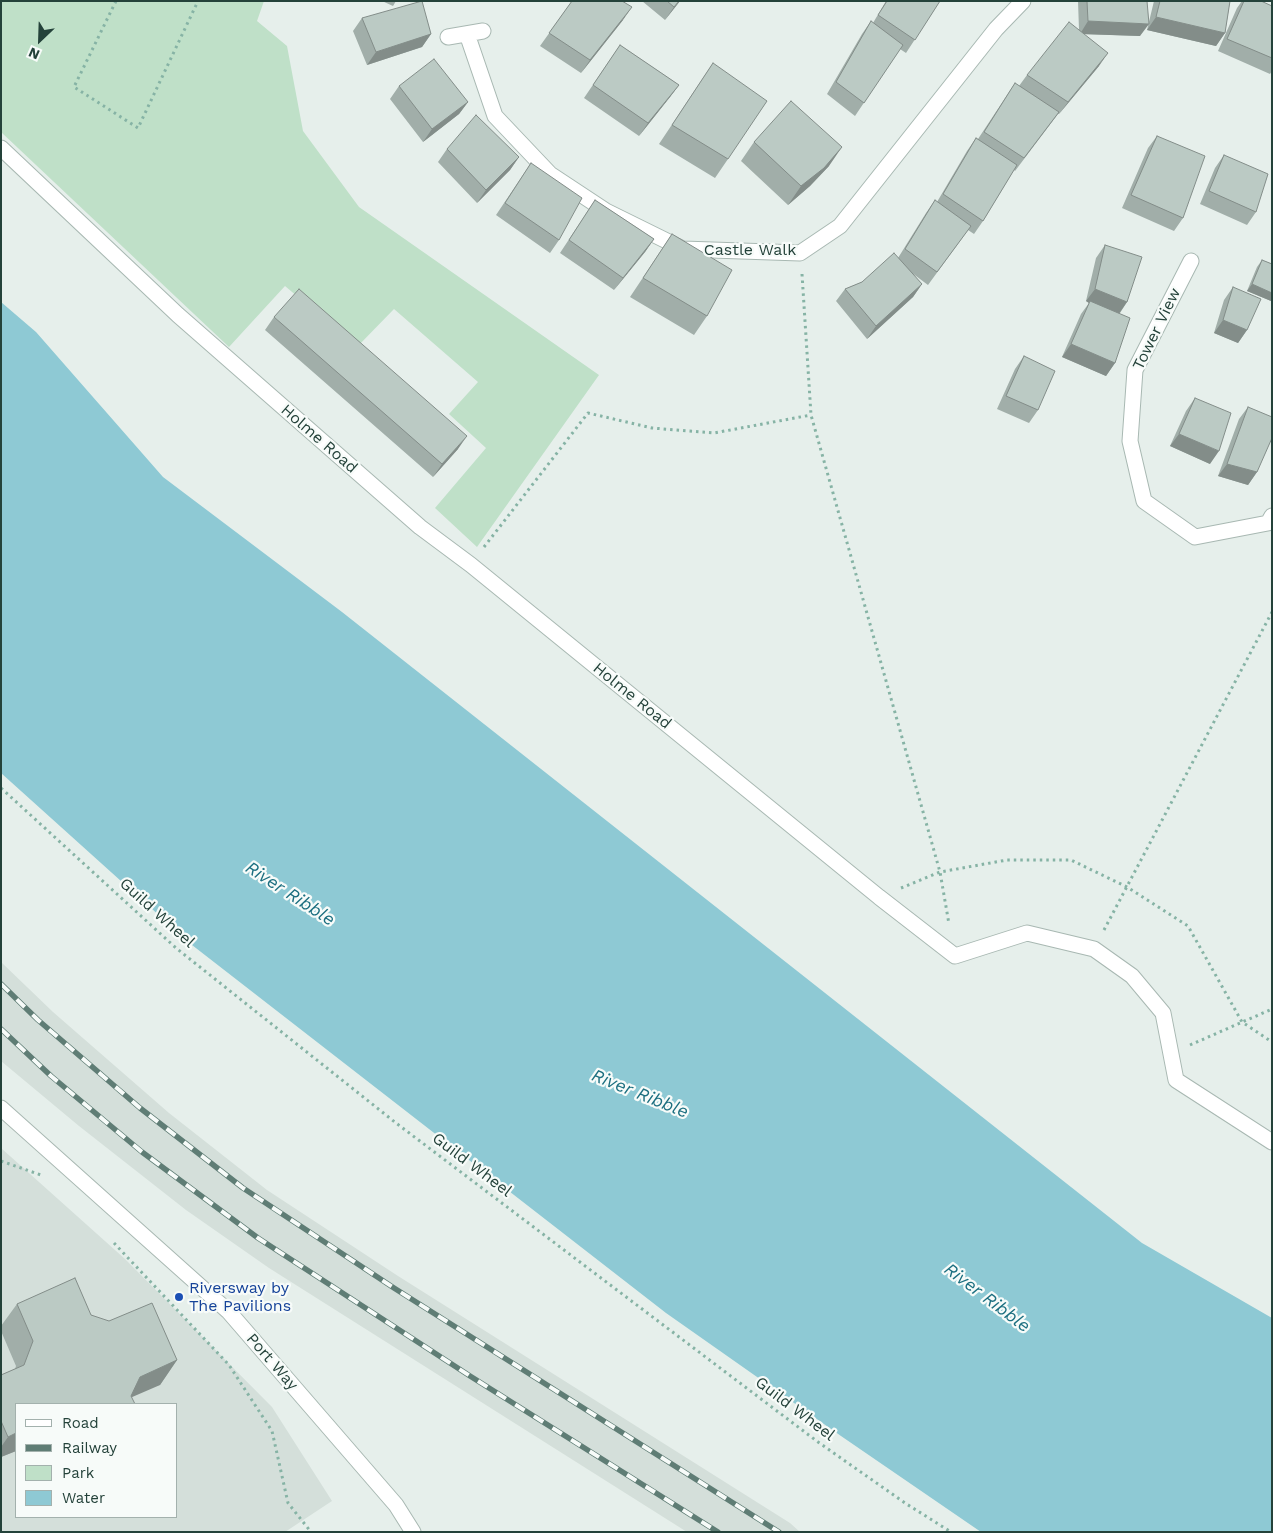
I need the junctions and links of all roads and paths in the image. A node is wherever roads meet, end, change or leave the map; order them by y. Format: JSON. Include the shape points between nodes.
{"nodes":[{"id":1,"x":116,"y":1,"type":"edge"},
{"id":2,"x":198,"y":1,"type":"edge"},
{"id":3,"x":1023,"y":1,"type":"edge"},
{"id":4,"x":483,"y":31,"type":"dead end"},
{"id":5,"x":467,"y":34,"type":"junction"},
{"id":6,"x":448,"y":37,"type":"dead end"},
{"id":7,"x":1,"y":148,"type":"edge"},
{"id":8,"x":800,"y":252,"type":"junction"},
{"id":9,"x":1191,"y":261,"type":"dead end"},
{"id":10,"x":811,"y":415,"type":"junction"},
{"id":11,"x":1271,"y":522,"type":"edge"},
{"id":12,"x":471,"y":565,"type":"junction"},
{"id":13,"x":1272,"y":612,"type":"edge"},
{"id":14,"x":1,"y":788,"type":"edge"},
{"id":15,"x":940,"y":872,"type":"junction"},
{"id":16,"x":1127,"y":887,"type":"junction"},
{"id":17,"x":879,"y":897,"type":"junction"},
{"id":18,"x":1094,"y":949,"type":"junction"},
{"id":19,"x":955,"y":956,"type":"junction"},
{"id":20,"x":1272,"y":1008,"type":"edge"},
{"id":21,"x":1242,"y":1022,"type":"junction"},
{"id":22,"x":1272,"y":1042,"type":"edge"},
{"id":23,"x":1171,"y":1054,"type":"junction"},
{"id":24,"x":1,"y":1108,"type":"edge"},
{"id":25,"x":1272,"y":1142,"type":"edge"},
{"id":26,"x":1,"y":1161,"type":"edge"},
{"id":27,"x":48,"y":1178,"type":"dead end"},
{"id":28,"x":110,"y":1238,"type":"dead end"},
{"id":29,"x":311,"y":1532,"type":"edge"},
{"id":30,"x":413,"y":1532,"type":"edge"},
{"id":31,"x":951,"y":1532,"type":"edge"}],
"edges":[{"from":1,"to":2,"type":"path","via":[[74,87],[138,128]]},
{"from":3,"to":8,"type":"street","name":"Castle Walk","via":[[996,29],[840,226]]},
{"from":4,"to":5,"type":"street"},
{"from":5,"to":6,"type":"street"},
{"from":5,"to":8,"type":"street","name":"Castle Walk","via":[[494,116],[550,174],[606,212],[683,249]]},
{"from":7,"to":12,"type":"street","name":"Holme Road","via":[[178,315],[420,527]]},
{"from":8,"to":10,"type":"path"},
{"from":9,"to":11,"type":"street","name":"Tower View","via":[[1135,370],[1130,441],[1144,501],[1195,537]]},
{"from":10,"to":12,"type":"path","via":[[714,433],[652,428],[588,413]]},
{"from":10,"to":15,"type":"path"},
{"from":12,"to":17,"type":"street","name":"Holme Road"},
{"from":13,"to":16,"type":"path"},
{"from":14,"to":31,"type":"path","name":"Guild Wheel","via":[[176,948],[396,1123],[818,1442]]},
{"from":15,"to":16,"type":"path","via":[[1006,860],[1071,860]]},
{"from":15,"to":17,"type":"path"},
{"from":15,"to":19,"type":"path"},
{"from":16,"to":18,"type":"path"},
{"from":16,"to":21,"type":"path","via":[[1188,926]]},
{"from":17,"to":19,"type":"street","name":"Holme Road"},
{"from":18,"to":19,"type":"street","via":[[1027,933]]},
{"from":18,"to":23,"type":"street","via":[[1132,976],[1162,1013]]},
{"from":20,"to":21,"type":"path"},
{"from":21,"to":22,"type":"path"},
{"from":21,"to":23,"type":"path"},
{"from":23,"to":25,"type":"street","via":[[1176,1080]]},
{"from":24,"to":30,"type":"street","name":"Port Way","via":[[228,1312],[396,1505]]},
{"from":26,"to":27,"type":"path"},
{"from":28,"to":29,"type":"path","via":[[229,1365],[272,1431],[288,1503]]}]}
